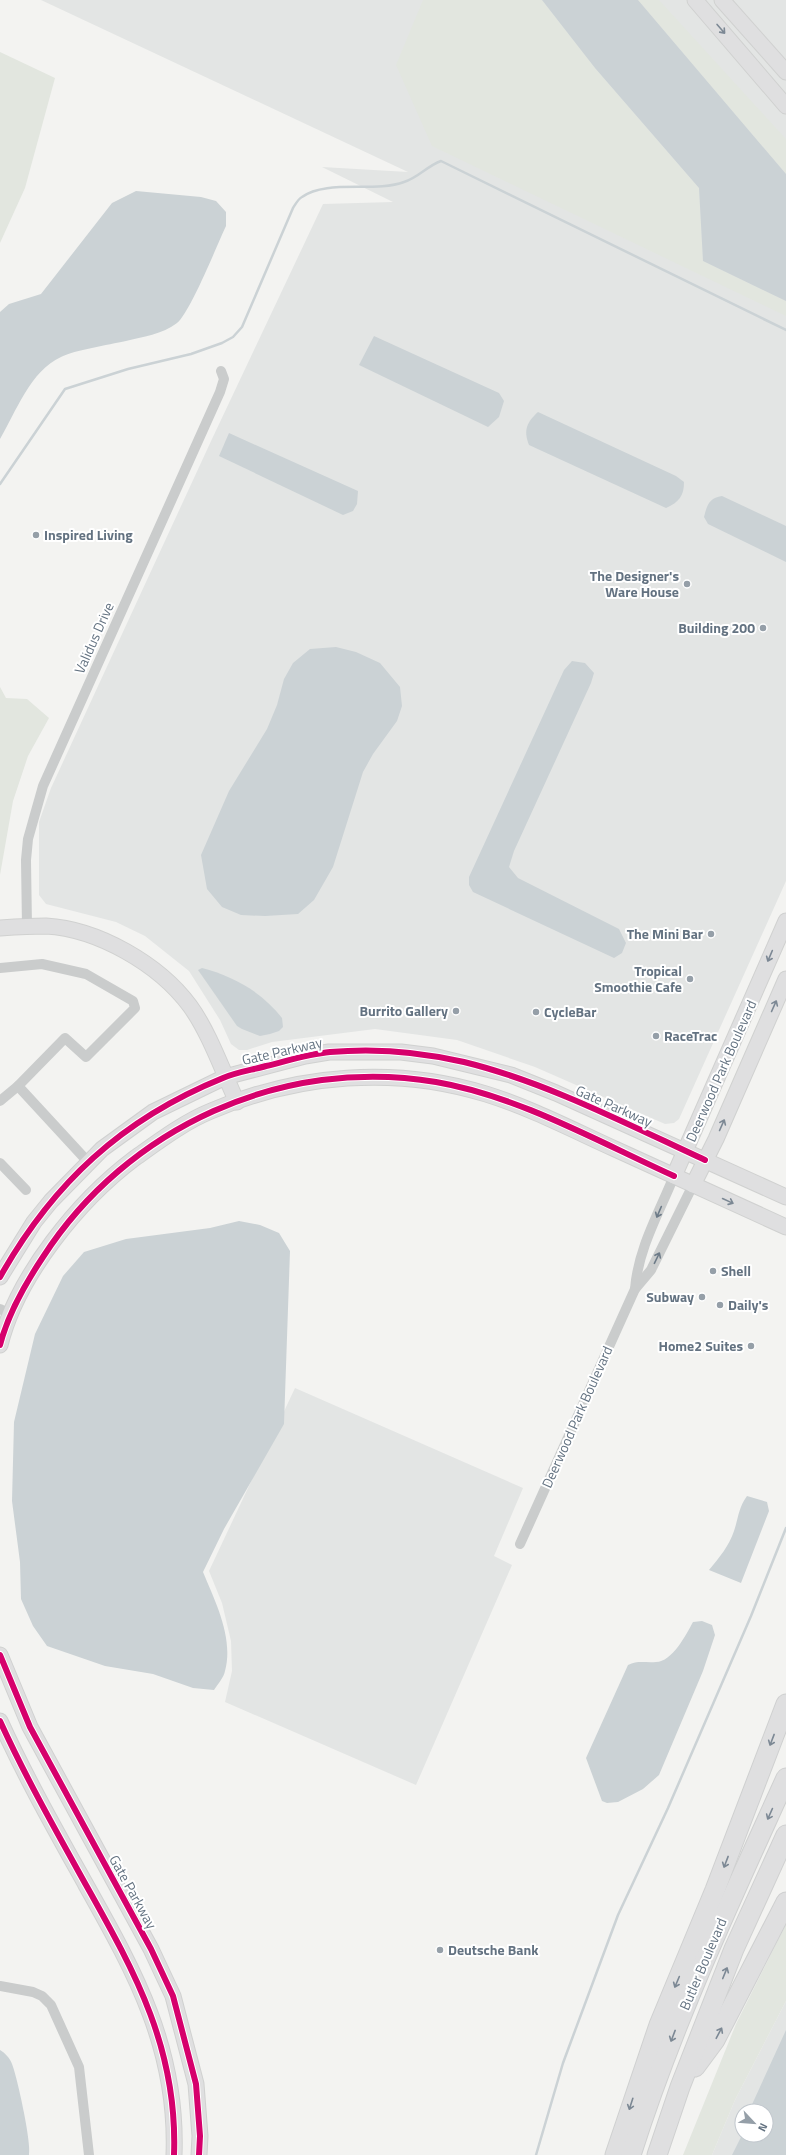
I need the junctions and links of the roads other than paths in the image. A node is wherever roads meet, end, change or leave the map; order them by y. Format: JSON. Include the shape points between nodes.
{"nodes":[{"id":1,"x":695,"y":0,"type":"edge"},
{"id":2,"x":722,"y":0,"type":"edge"},
{"id":3,"x":786,"y":72,"type":"edge"},
{"id":4,"x":786,"y":106,"type":"edge"},
{"id":5,"x":220,"y":371,"type":"dead end"},
{"id":6,"x":786,"y":921,"type":"edge"},
{"id":7,"x":27,"y":927,"type":"junction"},
{"id":8,"x":0,"y":928,"type":"edge"},
{"id":9,"x":0,"y":968,"type":"edge"},
{"id":10,"x":786,"y":979,"type":"edge"},
{"id":11,"x":747,"y":1010,"type":"junction"},
{"id":12,"x":756,"y":1046,"type":"junction"},
{"id":13,"x":225,"y":1077,"type":"junction"},
{"id":14,"x":18,"y":1086,"type":"junction"},
{"id":15,"x":0,"y":1101,"type":"edge"},
{"id":16,"x":237,"y":1102,"type":"junction"},
{"id":17,"x":686,"y":1151,"type":"junction"},
{"id":18,"x":705,"y":1160,"type":"junction"},
{"id":19,"x":0,"y":1163,"type":"edge"},
{"id":20,"x":89,"y":1163,"type":"junction"},
{"id":21,"x":674,"y":1176,"type":"junction"},
{"id":22,"x":693,"y":1185,"type":"junction"},
{"id":23,"x":26,"y":1190,"type":"dead end"},
{"id":24,"x":786,"y":1197,"type":"edge"},
{"id":25,"x":786,"y":1227,"type":"edge"},
{"id":26,"x":0,"y":1278,"type":"edge"},
{"id":27,"x":635,"y":1289,"type":"junction"},
{"id":28,"x":6,"y":1311,"type":"edge"},
{"id":29,"x":0,"y":1345,"type":"edge"},
{"id":30,"x":520,"y":1544,"type":"dead end"},
{"id":31,"x":0,"y":1655,"type":"edge"},
{"id":32,"x":786,"y":1704,"type":"edge"},
{"id":33,"x":0,"y":1721,"type":"edge"},
{"id":34,"x":786,"y":1778,"type":"edge"},
{"id":35,"x":786,"y":1835,"type":"edge"},
{"id":36,"x":786,"y":1902,"type":"edge"},
{"id":37,"x":0,"y":1986,"type":"edge"},
{"id":38,"x":680,"y":2087,"type":"junction"},
{"id":39,"x":89,"y":2155,"type":"edge"},
{"id":40,"x":174,"y":2155,"type":"edge"},
{"id":41,"x":199,"y":2155,"type":"edge"},
{"id":42,"x":615,"y":2155,"type":"edge"},
{"id":43,"x":631,"y":2155,"type":"edge"},
{"id":44,"x":657,"y":2155,"type":"edge"}],
"edges":[{"from":1,"to":4,"type":"main road","one_way":true},
{"from":2,"to":3,"type":"main road"},
{"from":5,"to":7,"type":"street","name":"Validus Drive","via":[[224,379],[220,392],[43,786],[26,860]]},
{"from":6,"to":11,"type":"main road","name":"Deerwood Park Boulevard","one_way":true},
{"from":7,"to":8,"type":"main road"},
{"from":7,"to":13,"type":"main road","via":[[46,926],[83,933],[124,950],[158,973],[190,1006]]},
{"from":9,"to":14,"type":"street","via":[[42,964],[86,974],[133,1001],[135,1008],[86,1057],[65,1038]]},
{"from":12,"to":10,"type":"main road","name":"Deerwood Park Boulevard","one_way":true},
{"from":11,"to":12,"type":"main road","via":[[748,1033]]},
{"from":11,"to":17,"type":"main road","name":"Deerwood Park Boulevard"},
{"from":18,"to":12,"type":"main road","name":"Deerwood Park Boulevard","one_way":true},
{"from":13,"to":16,"type":"main road"},
{"from":13,"to":17,"type":"main road","name":"Gate Parkway","via":[[329,1052],[401,1052],[433,1056],[511,1075]]},
{"from":13,"to":20,"type":"main road","name":"Gate Parkway","via":[[152,1112]]},
{"from":14,"to":15,"type":"street"},
{"from":14,"to":20,"type":"street"},
{"from":16,"to":21,"type":"main road","via":[[276,1089],[325,1080],[374,1077],[437,1082],[515,1104]]},
{"from":16,"to":28,"type":"main road","via":[[211,1111],[154,1144],[97,1189],[66,1224]]},
{"from":17,"to":18,"type":"main road","name":"Gate Parkway"},
{"from":17,"to":21,"type":"main road","name":"Deerwood Park Boulevard"},
{"from":18,"to":22,"type":"main road","name":"Deerwood Park Boulevard"},
{"from":18,"to":24,"type":"main road","name":"Gate Parkway"},
{"from":19,"to":23,"type":"street"},
{"from":20,"to":26,"type":"main road","name":"Gate Parkway","via":[[34,1222]]},
{"from":21,"to":22,"type":"main road"},
{"from":21,"to":27,"type":"street","name":"Deerwood Park Boulevard","one_way":true,"via":[[642,1252]]},
{"from":22,"to":25,"type":"main road","one_way":true},
{"from":27,"to":22,"type":"street","name":"Deerwood Park Boulevard","one_way":true,"via":[[651,1270]]},
{"from":27,"to":30,"type":"street","name":"Deerwood Park Boulevard"},
{"from":28,"to":29,"type":"main road"},
{"from":31,"to":41,"type":"main road","name":"Gate Parkway","via":[[30,1727],[151,1949],[173,1996],[196,2084]]},
{"from":32,"to":42,"type":"highway","one_way":true,"via":[[715,1890],[657,2031]]},
{"from":33,"to":40,"type":"main road","via":[[22,1770],[131,1967],[151,2011],[161,2043],[170,2089],[175,2130]]},
{"from":34,"to":43,"type":"highway","name":"Butler Boulevard","one_way":true,"via":[[700,1968],[653,2088]]},
{"from":38,"to":35,"type":"highway","name":"Butler Boulevard","one_way":true,"via":[[734,1949]]},
{"from":38,"to":36,"type":"highway","one_way":true,"via":[[715,2040]]},
{"from":37,"to":39,"type":"street","via":[[34,1992],[51,2005],[79,2067]]},
{"from":38,"to":44,"type":"highway","name":"Butler Boulevard"}]}
